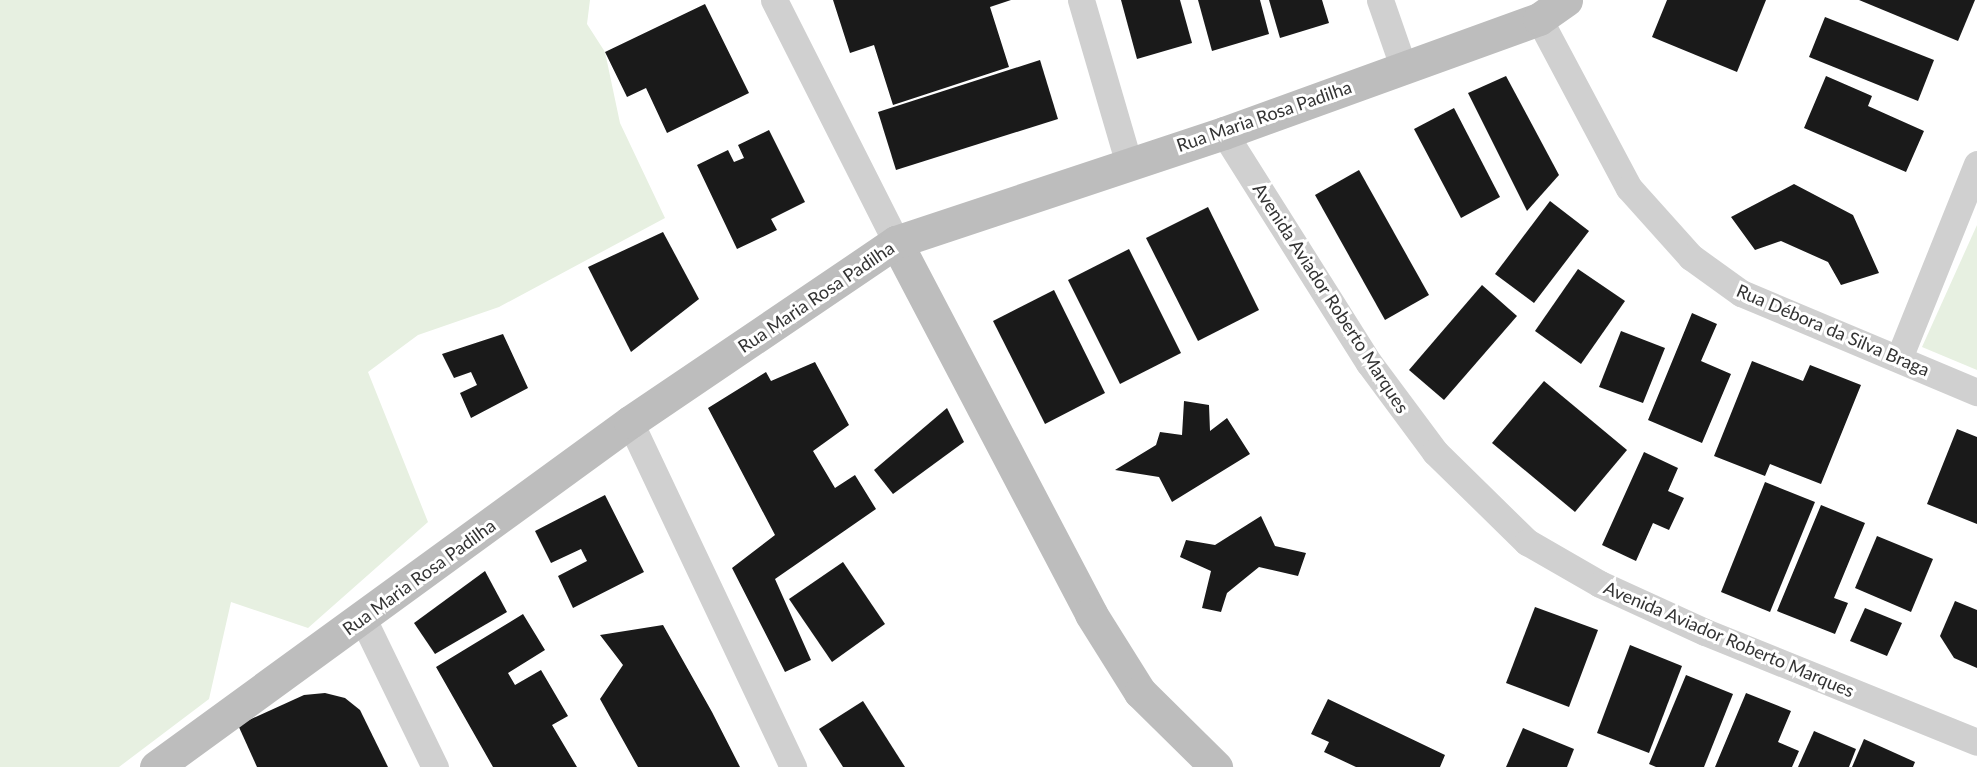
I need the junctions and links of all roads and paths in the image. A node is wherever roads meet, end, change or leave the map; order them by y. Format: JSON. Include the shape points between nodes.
{"nodes":[{"id":1,"x":774,"y":0,"type":"edge"},
{"id":2,"x":1081,"y":0,"type":"edge"},
{"id":3,"x":1380,"y":0,"type":"edge"},
{"id":4,"x":1566,"y":0,"type":"edge"},
{"id":5,"x":1539,"y":20,"type":"junction"},
{"id":6,"x":1403,"y":66,"type":"junction"},
{"id":7,"x":1224,"y":133,"type":"junction"},
{"id":8,"x":1128,"y":161,"type":"junction"},
{"id":9,"x":1977,"y":164,"type":"edge"},
{"id":10,"x":896,"y":242,"type":"junction"},
{"id":11,"x":1899,"y":358,"type":"junction"},
{"id":12,"x":1977,"y":392,"type":"edge"},
{"id":13,"x":630,"y":422,"type":"junction"},
{"id":14,"x":363,"y":619,"type":"junction"},
{"id":15,"x":1977,"y":742,"type":"edge"},
{"id":16,"x":156,"y":767,"type":"edge"},
{"id":17,"x":435,"y":767,"type":"edge"},
{"id":18,"x":793,"y":767,"type":"edge"},
{"id":19,"x":1216,"y":767,"type":"edge"}],
"edges":[{"from":1,"to":10,"type":"street"},
{"from":2,"to":8,"type":"street"},
{"from":3,"to":6,"type":"street"},
{"from":4,"to":5,"type":"main road","name":"Rua Maria Rosa Padilha"},
{"from":5,"to":6,"type":"main road","name":"Rua Maria Rosa Padilha"},
{"from":5,"to":11,"type":"street","name":"Rua Débora da Silva Braga","via":[[1629,188],[1690,257],[1741,293]]},
{"from":6,"to":7,"type":"main road","name":"Rua Maria Rosa Padilha"},
{"from":7,"to":8,"type":"main road","name":"Rua Maria Rosa Padilha"},
{"from":7,"to":15,"type":"street","name":"Avenida Aviador Roberto Marques","via":[[1369,363],[1428,443],[1527,542],[1600,584],[1705,632]]},
{"from":8,"to":10,"type":"main road","name":"Rua Maria Rosa Padilha"},
{"from":9,"to":11,"type":"street"},
{"from":10,"to":13,"type":"main road","name":"Rua Maria Rosa Padilha"},
{"from":10,"to":19,"type":"main road","via":[[1091,614],[1140,692]]},
{"from":11,"to":12,"type":"street","name":"Rua Débora da Silva Braga"},
{"from":13,"to":14,"type":"main road","name":"Rua Maria Rosa Padilha"},
{"from":13,"to":18,"type":"street"},
{"from":14,"to":16,"type":"main road","name":"Rua Maria Rosa Padilha"},
{"from":14,"to":17,"type":"street"}]}
